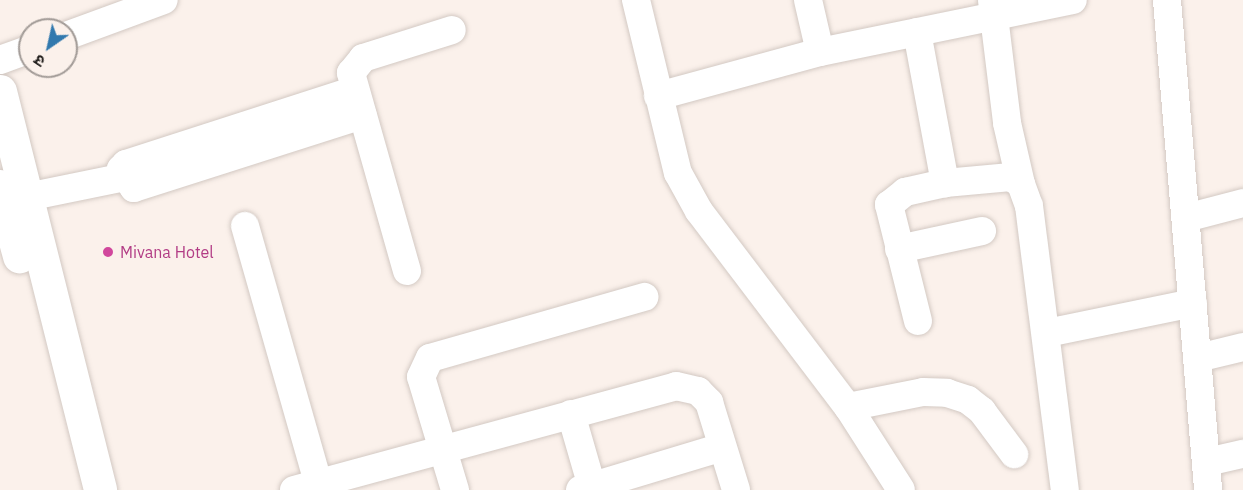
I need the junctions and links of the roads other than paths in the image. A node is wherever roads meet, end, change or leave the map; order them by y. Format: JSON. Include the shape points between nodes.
{"nodes":[{"id":1,"x":164,"y":0,"type":"edge"},
{"id":2,"x":636,"y":0,"type":"edge"},
{"id":3,"x":808,"y":0,"type":"edge"},
{"id":4,"x":1073,"y":0,"type":"edge"},
{"id":5,"x":1167,"y":0,"type":"edge"},
{"id":6,"x":994,"y":8,"type":"edge"},
{"id":7,"x":452,"y":30,"type":"dead end"},
{"id":8,"x":78,"y":32,"type":"edge"},
{"id":9,"x":917,"y":32,"type":"junction"},
{"id":10,"x":820,"y":52,"type":"junction"},
{"id":11,"x":18,"y":53,"type":"edge"},
{"id":12,"x":0,"y":60,"type":"edge"},
{"id":13,"x":0,"y":91,"type":"edge"},
{"id":14,"x":658,"y":96,"type":"junction"},
{"id":15,"x":359,"y":102,"type":"junction"},
{"id":16,"x":945,"y":183,"type":"junction"},
{"id":17,"x":1021,"y":184,"type":"junction"},
{"id":18,"x":13,"y":191,"type":"edge"},
{"id":19,"x":1243,"y":203,"type":"edge"},
{"id":20,"x":1186,"y":218,"type":"junction"},
{"id":21,"x":245,"y":226,"type":"dead end"},
{"id":22,"x":982,"y":231,"type":"dead end"},
{"id":23,"x":899,"y":249,"type":"junction"},
{"id":24,"x":408,"y":271,"type":"dead end"},
{"id":25,"x":644,"y":297,"type":"dead end"},
{"id":26,"x":1193,"y":303,"type":"junction"},
{"id":27,"x":918,"y":321,"type":"dead end"},
{"id":28,"x":1047,"y":333,"type":"junction"},
{"id":29,"x":1243,"y":347,"type":"edge"},
{"id":30,"x":1198,"y":358,"type":"junction"},
{"id":31,"x":848,"y":407,"type":"junction"},
{"id":32,"x":571,"y":414,"type":"junction"},
{"id":33,"x":723,"y":447,"type":"junction"},
{"id":34,"x":443,"y":448,"type":"junction"},
{"id":35,"x":1014,"y":454,"type":"dead end"},
{"id":36,"x":1243,"y":454,"type":"edge"},
{"id":37,"x":1207,"y":462,"type":"junction"},
{"id":38,"x":310,"y":488,"type":"edge"},
{"id":39,"x":588,"y":489,"type":"edge"},
{"id":40,"x":80,"y":490,"type":"edge"},
{"id":41,"x":100,"y":490,"type":"edge"},
{"id":42,"x":455,"y":490,"type":"edge"},
{"id":43,"x":736,"y":490,"type":"edge"},
{"id":44,"x":901,"y":490,"type":"edge"},
{"id":45,"x":1065,"y":490,"type":"edge"},
{"id":46,"x":1208,"y":490,"type":"edge"}],
"edges":[{"from":1,"to":8,"type":"street"},
{"from":2,"to":14,"type":"street"},
{"from":3,"to":10,"type":"street"},
{"from":4,"to":6,"type":"street"},
{"from":5,"to":20,"type":"street"},
{"from":6,"to":9,"type":"street"},
{"from":6,"to":17,"type":"street","via":[[1007,123]]},
{"from":7,"to":15,"type":"street","via":[[363,58],[351,73]]},
{"from":9,"to":10,"type":"street"},
{"from":9,"to":16,"type":"street"},
{"from":10,"to":14,"type":"street"},
{"from":11,"to":12,"type":"street"},
{"from":13,"to":18,"type":"main road"},
{"from":14,"to":31,"type":"street","via":[[678,173],[699,211]]},
{"from":15,"to":18,"type":"street","via":[[138,187],[129,185],[125,177]]},
{"from":15,"to":24,"type":"street"},
{"from":16,"to":17,"type":"street","via":[[1004,176]]},
{"from":16,"to":23,"type":"street","via":[[893,198],[889,212]]},
{"from":17,"to":28,"type":"street","via":[[1029,206]]},
{"from":18,"to":40,"type":"main road"},
{"from":18,"to":41,"type":"main road"},
{"from":19,"to":20,"type":"street"},
{"from":20,"to":26,"type":"street"},
{"from":21,"to":38,"type":"street"},
{"from":22,"to":23,"type":"street"},
{"from":23,"to":27,"type":"street"},
{"from":25,"to":34,"type":"street","via":[[430,358],[420,377]]},
{"from":26,"to":28,"type":"street"},
{"from":26,"to":30,"type":"street"},
{"from":28,"to":45,"type":"street"},
{"from":29,"to":30,"type":"street"},
{"from":30,"to":37,"type":"street"},
{"from":31,"to":35,"type":"street","via":[[923,392],[947,393],[968,400],[982,411]]},
{"from":31,"to":44,"type":"street"},
{"from":32,"to":33,"type":"street","via":[[684,387],[709,402]]},
{"from":32,"to":34,"type":"street"},
{"from":32,"to":39,"type":"street"},
{"from":33,"to":39,"type":"street"},
{"from":33,"to":43,"type":"street"},
{"from":34,"to":38,"type":"street"},
{"from":34,"to":42,"type":"street"},
{"from":36,"to":37,"type":"street"},
{"from":37,"to":46,"type":"street"}]}
